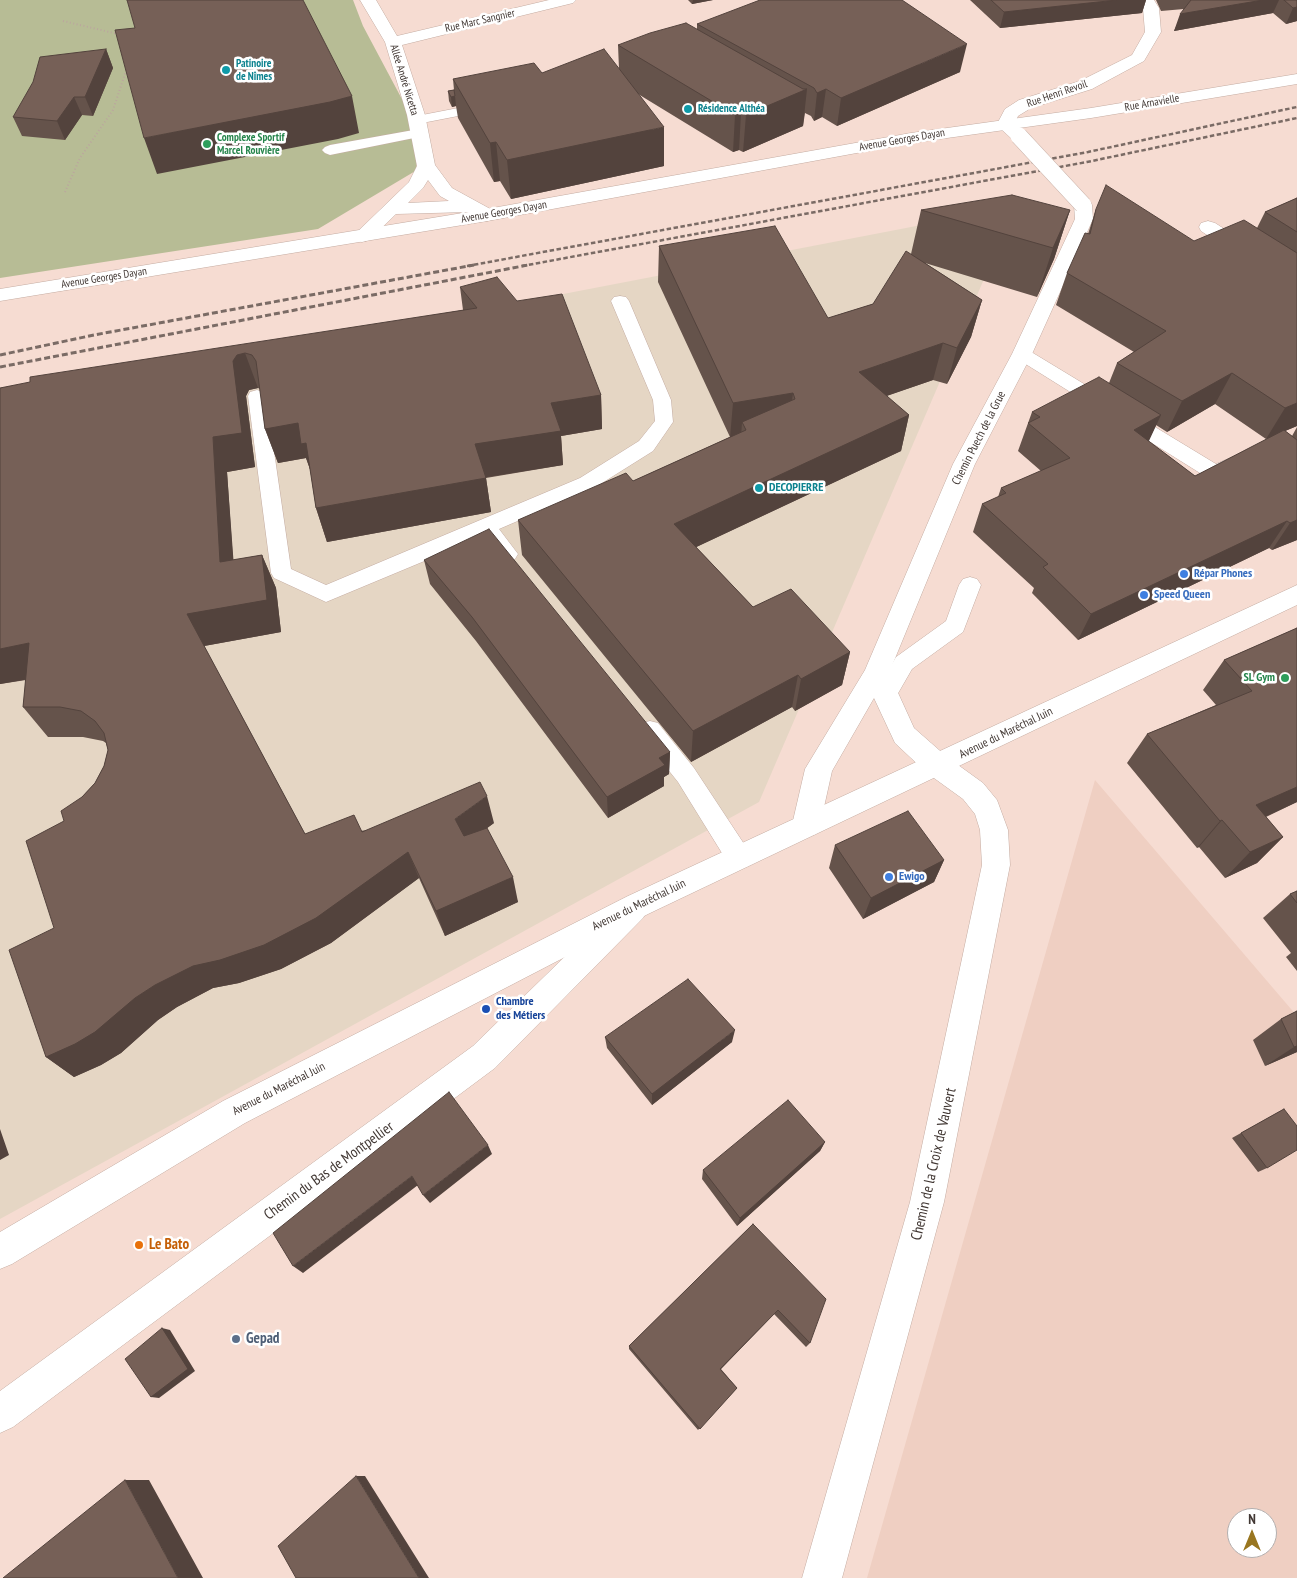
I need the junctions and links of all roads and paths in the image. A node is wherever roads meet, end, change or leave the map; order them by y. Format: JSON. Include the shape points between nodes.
{"nodes":[{"id":1,"x":368,"y":0,"type":"edge"},
{"id":2,"x":568,"y":0,"type":"edge"},
{"id":3,"x":1146,"y":0,"type":"edge"},
{"id":4,"x":63,"y":21,"type":"dead end"},
{"id":5,"x":119,"y":35,"type":"edge"},
{"id":6,"x":393,"y":42,"type":"junction"},
{"id":7,"x":128,"y":64,"type":"edge"},
{"id":8,"x":1297,"y":79,"type":"edge"},
{"id":9,"x":505,"y":102,"type":"edge"},
{"id":10,"x":418,"y":126,"type":"junction"},
{"id":11,"x":1013,"y":130,"type":"junction"},
{"id":12,"x":330,"y":150,"type":"dead end"},
{"id":13,"x":426,"y":166,"type":"junction"},
{"id":14,"x":65,"y":192,"type":"dead end"},
{"id":15,"x":392,"y":209,"type":"junction"},
{"id":16,"x":479,"y":210,"type":"junction"},
{"id":17,"x":1208,"y":228,"type":"dead end"},
{"id":18,"x":362,"y":236,"type":"junction"},
{"id":19,"x":1297,"y":285,"type":"edge"},
{"id":20,"x":0,"y":295,"type":"edge"},
{"id":21,"x":620,"y":300,"type":"dead end"},
{"id":22,"x":1022,"y":354,"type":"junction"},
{"id":23,"x":257,"y":396,"type":"edge"},
{"id":24,"x":1256,"y":453,"type":"edge"},
{"id":25,"x":486,"y":528,"type":"junction"},
{"id":26,"x":517,"y":566,"type":"edge"},
{"id":27,"x":970,"y":585,"type":"dead end"},
{"id":28,"x":1297,"y":594,"type":"edge"},
{"id":29,"x":880,"y":684,"type":"junction"},
{"id":30,"x":636,"y":713,"type":"edge"},
{"id":31,"x":938,"y":765,"type":"junction"},
{"id":32,"x":806,"y":825,"type":"junction"},
{"id":33,"x":739,"y":858,"type":"junction"},
{"id":34,"x":638,"y":905,"type":"junction"},
{"id":35,"x":0,"y":1252,"type":"edge"},
{"id":36,"x":0,"y":1414,"type":"edge"},
{"id":37,"x":822,"y":1578,"type":"edge"}],
"edges":[{"from":1,"to":6,"type":"street","name":"Allée André Nicetta"},
{"from":2,"to":6,"type":"street","name":"Rue Marc Sangnier"},
{"from":3,"to":11,"type":"street","name":"Rue Henri Revoil","via":[[1151,8],[1153,32],[1138,58],[1086,85],[1025,104],[1011,113]]},
{"from":4,"to":5,"type":"path"},
{"from":6,"to":10,"type":"street","name":"Allée André Nicetta"},
{"from":7,"to":14,"type":"path","via":[[113,110],[80,158]]},
{"from":8,"to":11,"type":"street","name":"Rue Arnavielle","via":[[1091,113]]},
{"from":9,"to":10,"type":"lane"},
{"from":10,"to":12,"type":"lane"},
{"from":10,"to":13,"type":"street","name":"Allée André Nicetta"},
{"from":11,"to":16,"type":"street","name":"Avenue Georges Dayan","via":[[911,138]]},
{"from":11,"to":22,"type":"street","name":"Chemin Puech de la Grue","bridge":true,"via":[[1083,204],[1084,219]]},
{"from":13,"to":15,"type":"street","via":[[417,184]]},
{"from":13,"to":16,"type":"street","name":"Allée André Nicetta","via":[[446,192]]},
{"from":15,"to":16,"type":"street"},
{"from":15,"to":18,"type":"street"},
{"from":16,"to":18,"type":"street","name":"Avenue Georges Dayan"},
{"from":17,"to":19,"type":"street"},
{"from":18,"to":20,"type":"street","name":"Avenue Georges Dayan"},
{"from":21,"to":25,"type":"lane","via":[[662,400],[664,422],[646,446],[586,483]]},
{"from":22,"to":24,"type":"lane","via":[[1215,472]]},
{"from":22,"to":29,"type":"street","name":"Chemin Puech de la Grue","via":[[964,464]]},
{"from":23,"to":25,"type":"lane","via":[[281,573],[326,594]]},
{"from":25,"to":26,"type":"lane"},
{"from":27,"to":29,"type":"lane","via":[[955,626]]},
{"from":28,"to":31,"type":"street","name":"Avenue du Maréchal Juin"},
{"from":29,"to":31,"type":"street","via":[[904,735]]},
{"from":29,"to":32,"type":"street","name":"Chemin Puech de la Grue","via":[[819,769]]},
{"from":30,"to":33,"type":"lane","via":[[686,775]]},
{"from":31,"to":32,"type":"street","name":"Avenue du Maréchal Juin"},
{"from":31,"to":37,"type":"street","name":"Chemin de la Croix de Vauvert","via":[[973,791],[987,808],[994,830],[996,865],[927,1202]]},
{"from":32,"to":33,"type":"street","name":"Avenue du Maréchal Juin"},
{"from":33,"to":34,"type":"street","name":"Avenue du Maréchal Juin"},
{"from":34,"to":35,"type":"street","name":"Avenue du Maréchal Juin","via":[[234,1112]]},
{"from":34,"to":36,"type":"street","name":"Chemin du Bas de Montpellier","via":[[484,1057]]}]}
